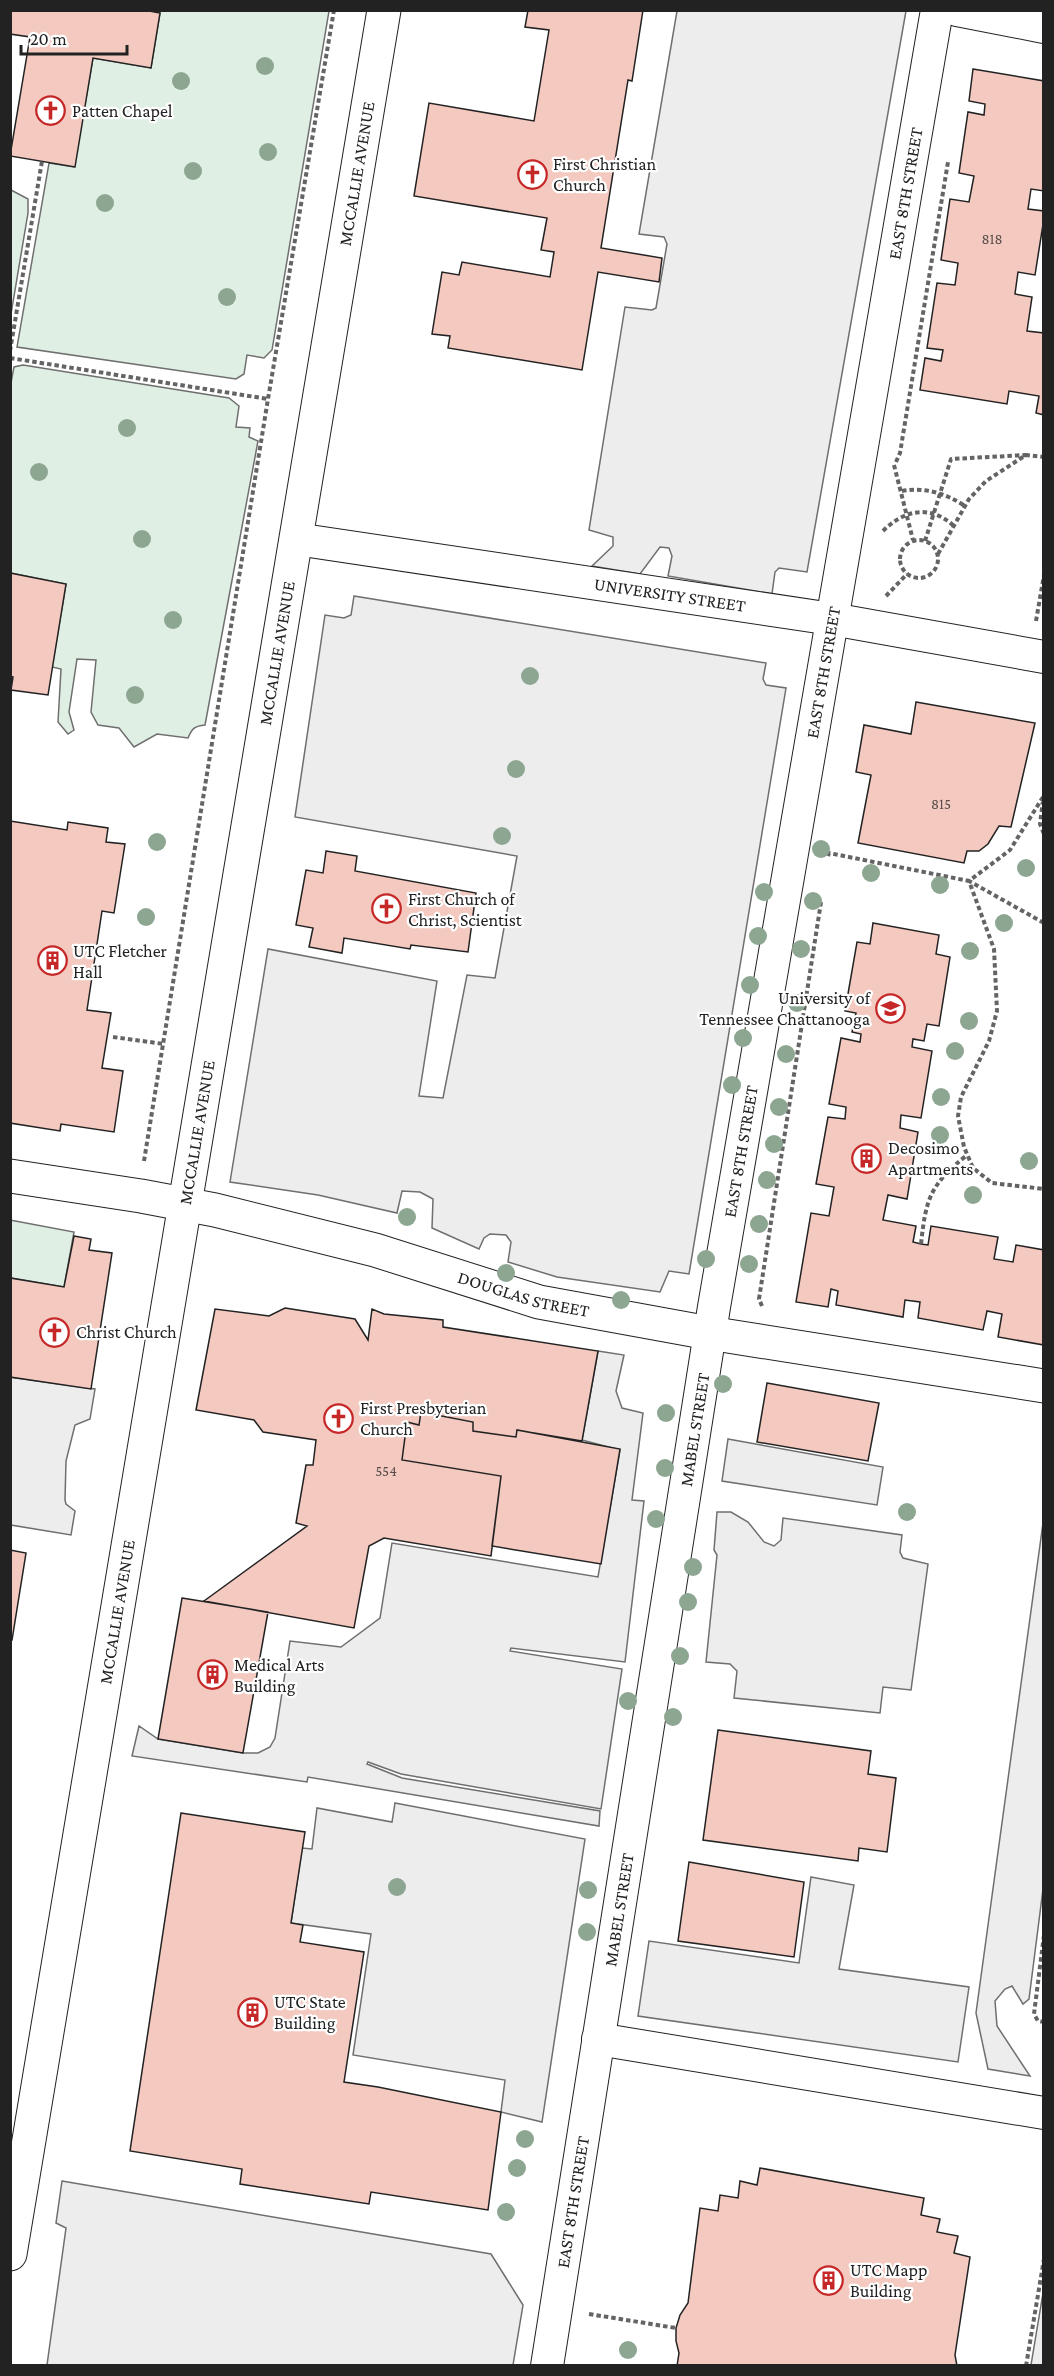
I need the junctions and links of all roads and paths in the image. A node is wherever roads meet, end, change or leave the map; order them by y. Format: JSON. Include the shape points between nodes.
{"nodes":[{"id":1,"x":334,"y":10,"type":"edge"},
{"id":2,"x":384,"y":10,"type":"edge"},
{"id":3,"x":937,"y":10,"type":"edge"},
{"id":4,"x":957,"y":10,"type":"edge"},
{"id":5,"x":1044,"y":27,"type":"edge"},
{"id":6,"x":950,"y":152,"type":"dead end"},
{"id":7,"x":42,"y":161,"type":"dead end"},
{"id":8,"x":10,"y":351,"type":"edge"},
{"id":9,"x":10,"y":358,"type":"edge"},
{"id":10,"x":268,"y":399,"type":"junction"},
{"id":11,"x":1026,"y":455,"type":"junction"},
{"id":12,"x":1044,"y":457,"type":"edge"},
{"id":13,"x":894,"y":465,"type":"junction"},
{"id":14,"x":890,"y":469,"type":"dead end"},
{"id":15,"x":902,"y":491,"type":"junction"},
{"id":16,"x":941,"y":494,"type":"junction"},
{"id":17,"x":965,"y":506,"type":"junction"},
{"id":18,"x":908,"y":514,"type":"junction"},
{"id":19,"x":934,"y":514,"type":"junction"},
{"id":20,"x":954,"y":526,"type":"junction"},
{"id":21,"x":876,"y":537,"type":"dead end"},
{"id":22,"x":296,"y":539,"type":"junction"},
{"id":23,"x":913,"y":540,"type":"junction"},
{"id":24,"x":926,"y":541,"type":"junction"},
{"id":25,"x":938,"y":554,"type":"junction"},
{"id":26,"x":1044,"y":575,"type":"edge"},
{"id":27,"x":832,"y":619,"type":"junction"},
{"id":28,"x":1036,"y":619,"type":"dead end"},
{"id":29,"x":1044,"y":657,"type":"edge"},
{"id":30,"x":1043,"y":796,"type":"edge"},
{"id":31,"x":1044,"y":834,"type":"edge"},
{"id":32,"x":827,"y":864,"type":"dead end"},
{"id":33,"x":969,"y":881,"type":"junction"},
{"id":34,"x":821,"y":900,"type":"dead end"},
{"id":35,"x":1044,"y":923,"type":"edge"},
{"id":36,"x":113,"y":1037,"type":"dead end"},
{"id":37,"x":164,"y":1044,"type":"junction"},
{"id":38,"x":967,"y":1155,"type":"junction"},
{"id":39,"x":144,"y":1163,"type":"dead end"},
{"id":40,"x":10,"y":1176,"type":"edge"},
{"id":41,"x":1044,"y":1189,"type":"edge"},
{"id":42,"x":185,"y":1203,"type":"junction"},
{"id":43,"x":921,"y":1244,"type":"dead end"},
{"id":44,"x":763,"y":1309,"type":"dead end"},
{"id":45,"x":710,"y":1333,"type":"junction"},
{"id":46,"x":1044,"y":1386,"type":"edge"},
{"id":47,"x":1044,"y":1935,"type":"edge"},
{"id":48,"x":1044,"y":2022,"type":"edge"},
{"id":49,"x":598,"y":2039,"type":"junction"},
{"id":50,"x":1044,"y":2113,"type":"edge"},
{"id":51,"x":10,"y":2254,"type":"edge"},
{"id":52,"x":1044,"y":2259,"type":"edge"},
{"id":53,"x":556,"y":2309,"type":"junction"},
{"id":54,"x":676,"y":2328,"type":"dead end"},
{"id":55,"x":547,"y":2366,"type":"edge"},
{"id":56,"x":1026,"y":2366,"type":"edge"}],
"edges":[{"from":1,"to":10,"type":"path"},
{"from":2,"to":22,"type":"main road","name":"MCCALLIE AVENUE"},
{"from":3,"to":27,"type":"street","name":"EAST 8TH STREET"},
{"from":4,"to":5,"type":"street"},
{"from":6,"to":13,"type":"path","via":[[900,453]]},
{"from":7,"to":8,"type":"path"},
{"from":9,"to":10,"type":"path"},
{"from":10,"to":37,"type":"path"},
{"from":11,"to":12,"type":"path"},
{"from":11,"to":16,"type":"path","via":[[951,459]]},
{"from":11,"to":17,"type":"path","via":[[986,481]]},
{"from":13,"to":14,"type":"path"},
{"from":13,"to":15,"type":"path"},
{"from":15,"to":16,"type":"path"},
{"from":15,"to":18,"type":"path"},
{"from":16,"to":17,"type":"path"},
{"from":16,"to":19,"type":"path"},
{"from":17,"to":20,"type":"path"},
{"from":18,"to":19,"type":"path"},
{"from":18,"to":21,"type":"path","via":[[895,519]]},
{"from":18,"to":23,"type":"path"},
{"from":19,"to":20,"type":"path"},
{"from":19,"to":24,"type":"path"},
{"from":20,"to":25,"type":"path"},
{"from":22,"to":27,"type":"street","name":"UNIVERSITY STREET"},
{"from":22,"to":42,"type":"main road","name":"MCCALLIE AVENUE"},
{"from":23,"to":24,"type":"path"},
{"from":23,"to":25,"type":"path","via":[[903,548],[900,560],[909,576],[922,578],[933,573]]},
{"from":24,"to":25,"type":"path"},
{"from":26,"to":28,"type":"path"},
{"from":27,"to":29,"type":"street","name":"UNIVERSITY STREET"},
{"from":27,"to":45,"type":"street","name":"EAST 8TH STREET"},
{"from":30,"to":31,"type":"path","via":[[1040,824]]},
{"from":30,"to":33,"type":"path","via":[[1010,850]]},
{"from":32,"to":33,"type":"path","via":[[829,853]]},
{"from":33,"to":35,"type":"path"},
{"from":33,"to":38,"type":"path","via":[[994,949],[997,1011],[989,1041],[961,1097],[958,1116]]},
{"from":34,"to":44,"type":"path","via":[[759,1299]]},
{"from":36,"to":37,"type":"path"},
{"from":37,"to":39,"type":"path"},
{"from":38,"to":41,"type":"path","via":[[974,1168],[992,1183]]},
{"from":38,"to":43,"type":"path","via":[[929,1196]]},
{"from":40,"to":42,"type":"main road","name":"DOUGLAS STREET"},
{"from":42,"to":45,"type":"main road","name":"DOUGLAS STREET","via":[[375,1250],[538,1302]]},
{"from":42,"to":51,"type":"main road","name":"MCCALLIE AVENUE"},
{"from":45,"to":46,"type":"main road","name":"DOUGLAS STREET"},
{"from":45,"to":49,"type":"street","name":"MABEL STREET"},
{"from":47,"to":48,"type":"path","via":[[1034,2014]]},
{"from":49,"to":50,"type":"street"},
{"from":49,"to":53,"type":"street","name":"EAST 8TH STREET"},
{"from":52,"to":56,"type":"path"},
{"from":53,"to":54,"type":"path"},
{"from":53,"to":55,"type":"street","name":"EAST 8TH STREET"}]}
